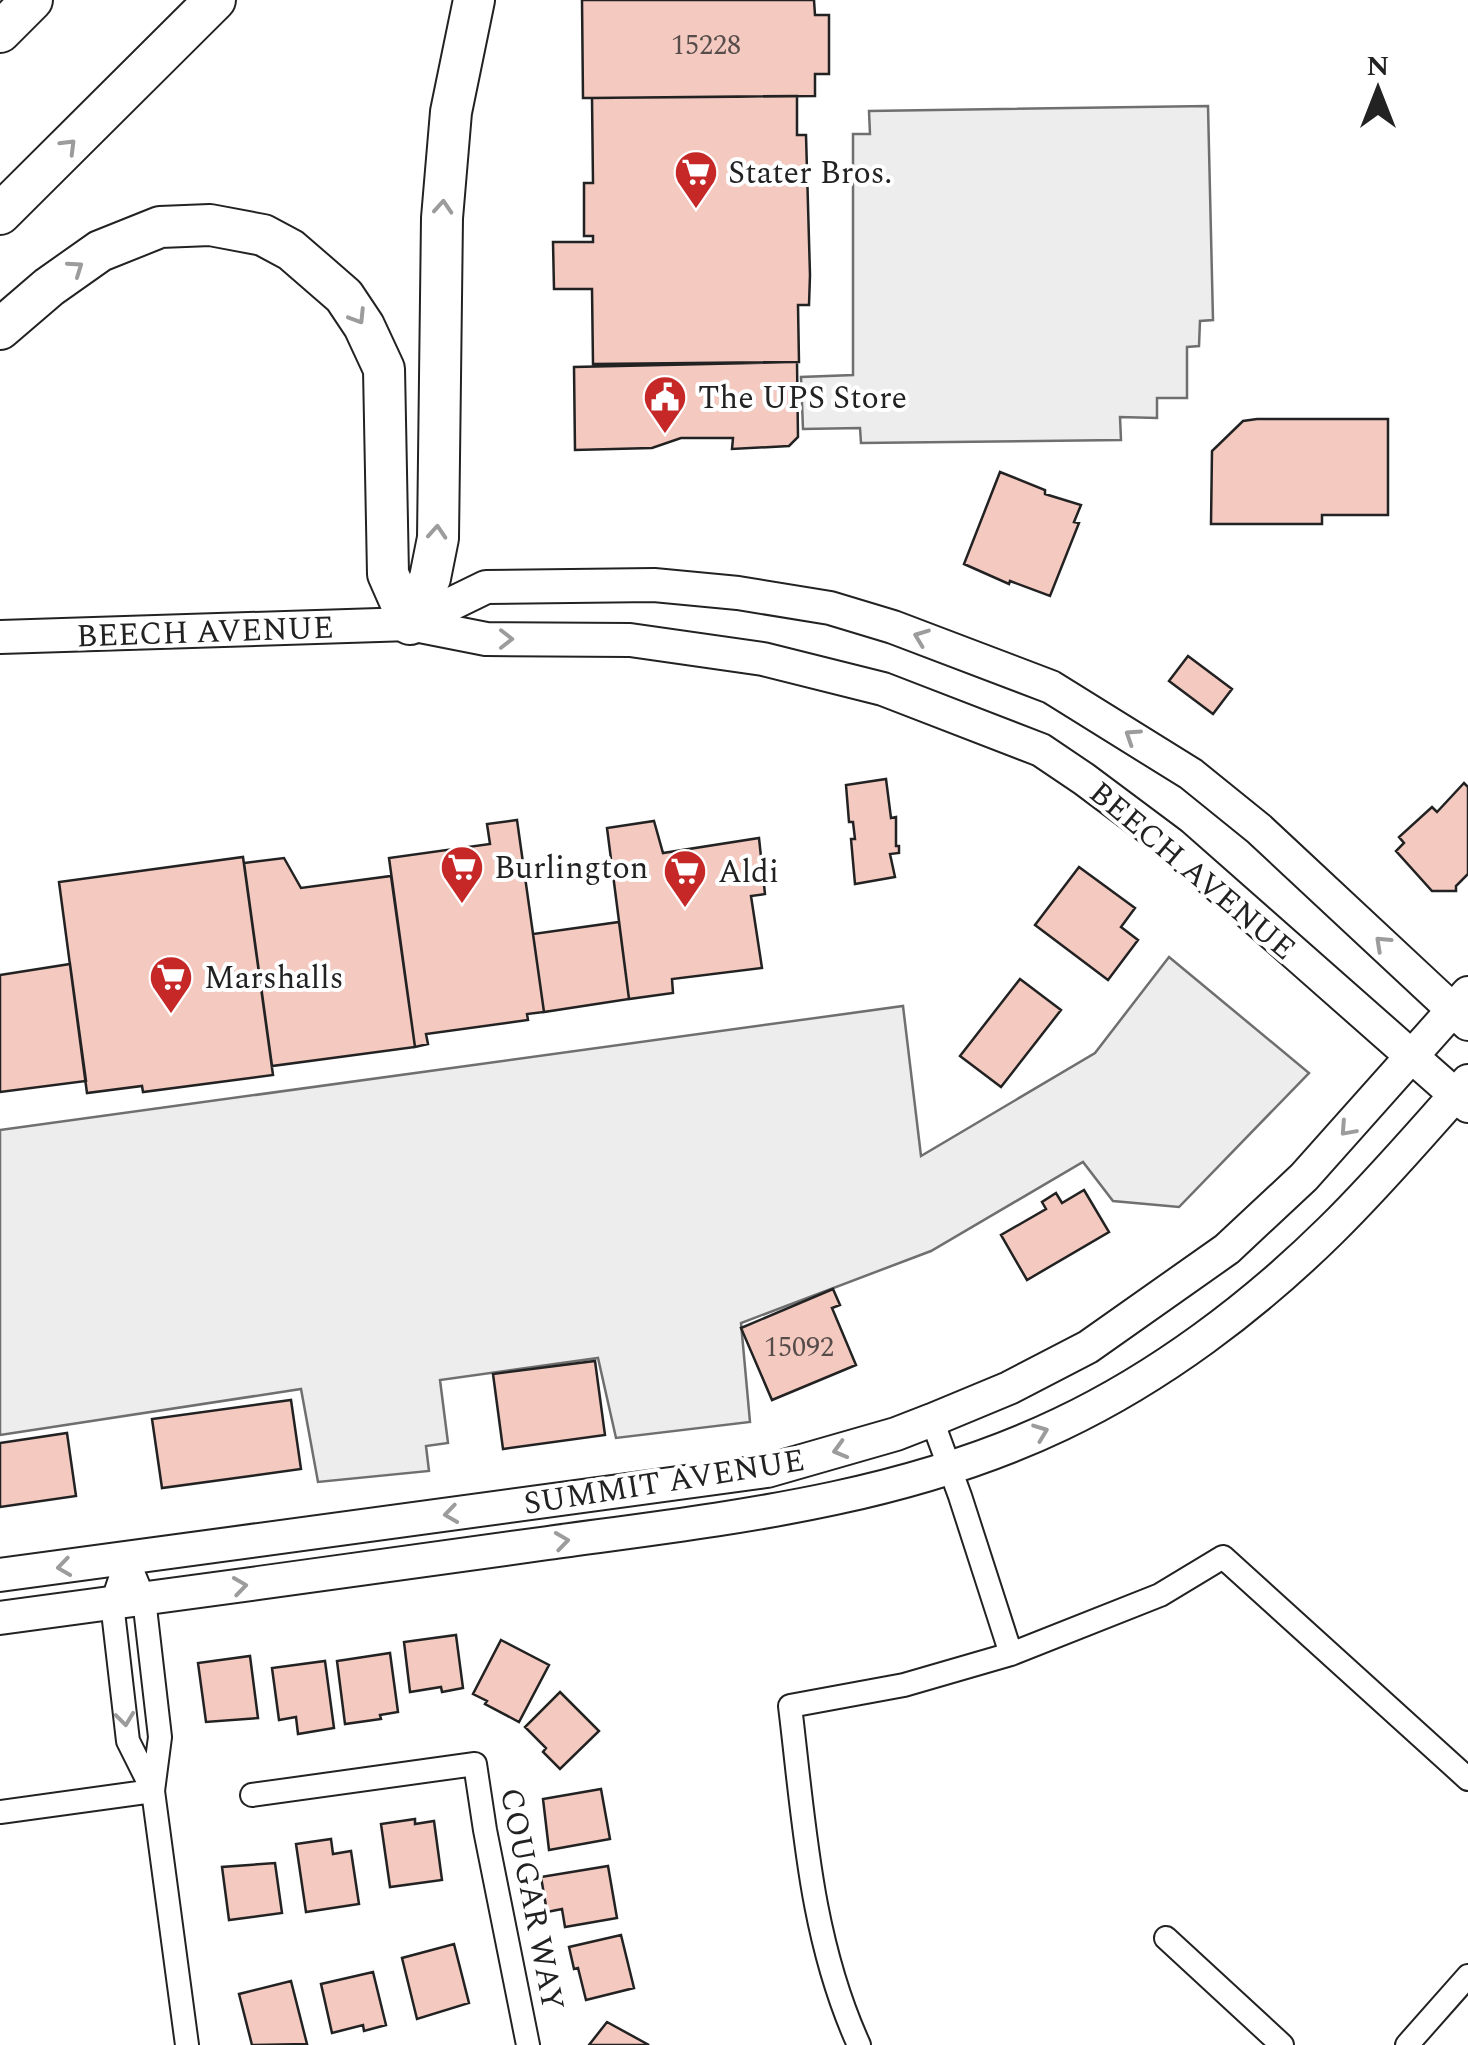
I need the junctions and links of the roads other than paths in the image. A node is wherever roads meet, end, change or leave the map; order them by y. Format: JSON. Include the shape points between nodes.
{"nodes":[{"id":1,"x":32,"y":0,"type":"edge"},
{"id":2,"x":215,"y":0,"type":"edge"},
{"id":3,"x":474,"y":0,"type":"edge"},
{"id":4,"x":0,"y":32,"type":"edge"},
{"id":5,"x":0,"y":214,"type":"edge"},
{"id":6,"x":0,"y":329,"type":"edge"},
{"id":7,"x":410,"y":624,"type":"junction"},
{"id":8,"x":0,"y":637,"type":"edge"},
{"id":9,"x":1463,"y":1009,"type":"edge"},
{"id":10,"x":1413,"y":1056,"type":"junction"},
{"id":11,"x":1464,"y":1094,"type":"edge"},
{"id":12,"x":932,"y":1420,"type":"junction"},
{"id":13,"x":950,"y":1467,"type":"junction"},
{"id":14,"x":127,"y":1558,"type":"junction"},
{"id":15,"x":0,"y":1575,"type":"edge"},
{"id":16,"x":128,"y":1601,"type":"junction"},
{"id":17,"x":0,"y":1618,"type":"edge"},
{"id":18,"x":1011,"y":1654,"type":"junction"},
{"id":19,"x":1468,"y":1780,"type":"edge"},
{"id":20,"x":153,"y":1791,"type":"junction"},
{"id":21,"x":252,"y":1795,"type":"dead end"},
{"id":22,"x":0,"y":1812,"type":"edge"},
{"id":23,"x":1166,"y":1938,"type":"dead end"},
{"id":24,"x":1468,"y":1976,"type":"edge"},
{"id":25,"x":187,"y":2045,"type":"edge"},
{"id":26,"x":528,"y":2045,"type":"edge"},
{"id":27,"x":859,"y":2045,"type":"edge"},
{"id":28,"x":1282,"y":2045,"type":"edge"},
{"id":29,"x":1406,"y":2045,"type":"edge"}],
"edges":[{"from":1,"to":4,"type":"highway"},
{"from":5,"to":2,"type":"highway","one_way":true},
{"from":7,"to":3,"type":"highway","one_way":true,"via":[[438,538],[442,218],[451,112]]},
{"from":6,"to":7,"type":"highway","one_way":true,"via":[[100,251],[160,227],[210,225],[263,234],[291,250],[344,296],[384,370],[388,574]]},
{"from":7,"to":8,"type":"street","name":"BEECH AVENUE"},
{"from":9,"to":7,"type":"street","name":"BEECH AVENUE","one_way":true,"via":[[1191,774],[1050,686],[893,627],[738,592],[654,586],[486,587]]},
{"from":7,"to":10,"type":"street","name":"BEECH AVENUE","one_way":true,"via":[[486,639],[630,640],[763,659],[883,688],[1041,750],[1170,844]]},
{"from":9,"to":10,"type":"street","name":"SUMMIT AVENUE"},
{"from":10,"to":11,"type":"street","name":"BEECH AVENUE"},
{"from":10,"to":12,"type":"street","name":"SUMMIT AVENUE","one_way":true,"via":[[1304,1177],[1227,1249],[1088,1347]]},
{"from":13,"to":11,"type":"street","name":"SUMMIT AVENUE","one_way":true,"via":[[1060,1424],[1154,1372],[1260,1296]]},
{"from":12,"to":13,"type":"street"},
{"from":12,"to":14,"type":"street","name":"SUMMIT AVENUE","one_way":true,"via":[[767,1471]]},
{"from":16,"to":13,"type":"street","name":"SUMMIT AVENUE","one_way":true,"via":[[771,1512]]},
{"from":13,"to":18,"type":"street"},
{"from":14,"to":15,"type":"street","name":"SUMMIT AVENUE","one_way":true},
{"from":14,"to":16,"type":"street"},
{"from":16,"to":17,"type":"street","name":"SUMMIT AVENUE"},
{"from":16,"to":20,"type":"street","via":[[160,1737]]},
{"from":16,"to":20,"type":"street","one_way":true,"via":[[128,1741]]},
{"from":18,"to":19,"type":"street","via":[[1160,1595],[1223,1557]]},
{"from":18,"to":27,"type":"street","via":[[790,1706],[815,1910]]},
{"from":20,"to":22,"type":"street"},
{"from":20,"to":25,"type":"street"},
{"from":21,"to":26,"type":"street","name":"COUGAR WAY","via":[[475,1764]]},
{"from":23,"to":28,"type":"street"},
{"from":24,"to":29,"type":"street"}]}
